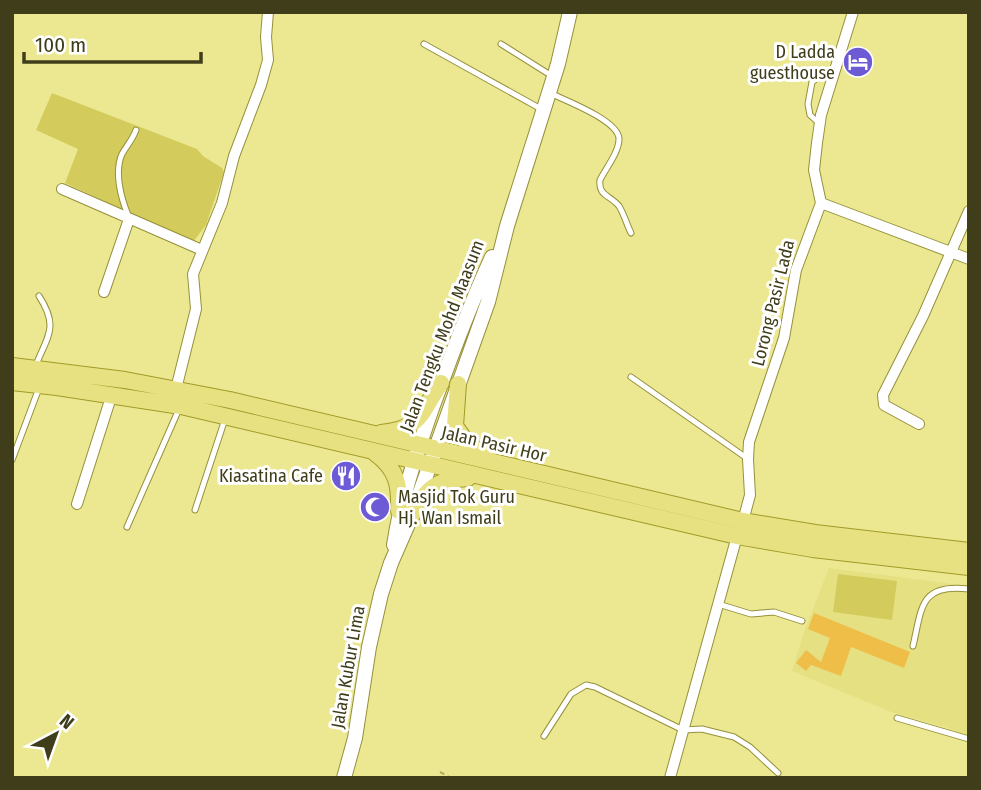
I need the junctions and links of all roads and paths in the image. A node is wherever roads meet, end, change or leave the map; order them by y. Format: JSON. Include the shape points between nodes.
{"nodes":[{"id":1,"x":268,"y":12,"type":"edge"},
{"id":2,"x":570,"y":12,"type":"edge"},
{"id":3,"x":853,"y":12,"type":"edge"},
{"id":4,"x":424,"y":44,"type":"dead end"},
{"id":5,"x":501,"y":44,"type":"dead end"},
{"id":6,"x":835,"y":74,"type":"junction"},
{"id":7,"x":554,"y":77,"type":"junction"},
{"id":8,"x":549,"y":92,"type":"junction"},
{"id":9,"x":544,"y":110,"type":"junction"},
{"id":10,"x":820,"y":124,"type":"junction"},
{"id":11,"x":136,"y":130,"type":"dead end"},
{"id":12,"x":62,"y":189,"type":"dead end"},
{"id":13,"x":821,"y":203,"type":"junction"},
{"id":14,"x":969,"y":211,"type":"edge"},
{"id":15,"x":129,"y":219,"type":"junction"},
{"id":16,"x":507,"y":226,"type":"junction"},
{"id":17,"x":631,"y":233,"type":"dead end"},
{"id":18,"x":202,"y":250,"type":"junction"},
{"id":19,"x":951,"y":252,"type":"junction"},
{"id":20,"x":969,"y":259,"type":"edge"},
{"id":21,"x":104,"y":292,"type":"dead end"},
{"id":22,"x":39,"y":296,"type":"dead end"},
{"id":23,"x":12,"y":366,"type":"edge"},
{"id":24,"x":34,"y":368,"type":"junction"},
{"id":25,"x":631,"y":377,"type":"dead end"},
{"id":26,"x":12,"y":382,"type":"edge"},
{"id":27,"x":441,"y":383,"type":"junction"},
{"id":28,"x":458,"y":384,"type":"junction"},
{"id":29,"x":40,"y":385,"type":"junction"},
{"id":30,"x":176,"y":389,"type":"junction"},
{"id":31,"x":112,"y":394,"type":"junction"},
{"id":32,"x":181,"y":406,"type":"junction"},
{"id":33,"x":226,"y":416,"type":"junction"},
{"id":34,"x":919,"y":424,"type":"dead end"},
{"id":35,"x":371,"y":433,"type":"junction"},
{"id":36,"x":372,"y":450,"type":"junction"},
{"id":37,"x":424,"y":455,"type":"junction"},
{"id":38,"x":748,"y":459,"type":"junction"},
{"id":39,"x":12,"y":460,"type":"edge"},
{"id":40,"x":497,"y":465,"type":"junction"},
{"id":41,"x":481,"y":477,"type":"junction"},
{"id":42,"x":77,"y":504,"type":"dead end"},
{"id":43,"x":195,"y":510,"type":"dead end"},
{"id":44,"x":406,"y":513,"type":"junction"},
{"id":45,"x":127,"y":527,"type":"dead end"},
{"id":46,"x":740,"y":529,"type":"junction"},
{"id":47,"x":969,"y":551,"type":"edge"},
{"id":48,"x":961,"y":569,"type":"edge"},
{"id":49,"x":969,"y":589,"type":"edge"},
{"id":50,"x":718,"y":604,"type":"junction"},
{"id":51,"x":802,"y":621,"type":"dead end"},
{"id":52,"x":913,"y":646,"type":"dead end"},
{"id":53,"x":897,"y":718,"type":"dead end"},
{"id":54,"x":683,"y":730,"type":"junction"},
{"id":55,"x":544,"y":736,"type":"dead end"},
{"id":56,"x":969,"y":739,"type":"edge"},
{"id":57,"x":440,"y":772,"type":"dead end"},
{"id":58,"x":778,"y":774,"type":"dead end"},
{"id":59,"x":344,"y":778,"type":"edge"},
{"id":60,"x":451,"y":778,"type":"edge"},
{"id":61,"x":670,"y":778,"type":"edge"}],
"edges":[{"from":1,"to":18,"type":"street","via":[[268,60]]},
{"from":2,"to":7,"type":"main road","name":"Jalan Tengku Mohd Maasum"},
{"from":3,"to":6,"type":"street"},
{"from":4,"to":9,"type":"lane"},
{"from":5,"to":7,"type":"lane"},
{"from":6,"to":10,"type":"street"},
{"from":6,"to":10,"type":"lane","via":[[812,82],[810,115]]},
{"from":7,"to":8,"type":"main road","name":"Jalan Tengku Mohd Maasum"},
{"from":8,"to":9,"type":"main road","name":"Jalan Tengku Mohd Maasum"},
{"from":8,"to":17,"type":"lane","via":[[606,121],[618,134],[619,142],[599,186],[618,206]]},
{"from":9,"to":16,"type":"main road","name":"Jalan Tengku Mohd Maasum"},
{"from":10,"to":13,"type":"street","via":[[814,170]]},
{"from":11,"to":15,"type":"lane","via":[[121,156],[118,179]]},
{"from":12,"to":15,"type":"street"},
{"from":13,"to":19,"type":"street"},
{"from":13,"to":38,"type":"street","name":"Lorong Pasir Lada","via":[[796,270],[784,338]]},
{"from":14,"to":19,"type":"street"},
{"from":15,"to":18,"type":"street"},
{"from":15,"to":21,"type":"street"},
{"from":16,"to":27,"type":"main road","name":"Jalan Tengku Mohd Maasum"},
{"from":16,"to":28,"type":"main road","name":"Jalan Tengku Mohd Maasum","via":[[488,302]]},
{"from":18,"to":30,"type":"street","via":[[193,274],[196,309],[192,332]]},
{"from":19,"to":20,"type":"street"},
{"from":19,"to":34,"type":"street","via":[[882,400],[889,409]]},
{"from":22,"to":24,"type":"lane","via":[[51,322]]},
{"from":23,"to":24,"type":"main road","name":"Jalan Pasir Hor"},
{"from":24,"to":30,"type":"main road","name":"Jalan Pasir Hor"},
{"from":25,"to":38,"type":"lane"},
{"from":26,"to":29,"type":"main road","name":"Jalan Pasir Hor"},
{"from":27,"to":35,"type":"main road","via":[[411,425]]},
{"from":27,"to":37,"type":"main road","name":"Jalan Tengku Mohd Maasum"},
{"from":28,"to":37,"type":"main road","name":"Jalan Tengku Mohd Maasum"},
{"from":28,"to":40,"type":"main road","via":[[455,426],[467,443]]},
{"from":29,"to":31,"type":"main road","name":"Jalan Pasir Hor"},
{"from":29,"to":39,"type":"lane"},
{"from":30,"to":35,"type":"main road","name":"Jalan Pasir Hor"},
{"from":31,"to":32,"type":"main road","name":"Jalan Pasir Hor"},
{"from":31,"to":42,"type":"street"},
{"from":32,"to":33,"type":"main road","name":"Jalan Pasir Hor"},
{"from":32,"to":45,"type":"lane"},
{"from":33,"to":36,"type":"main road","name":"Jalan Pasir Hor"},
{"from":33,"to":43,"type":"lane"},
{"from":35,"to":37,"type":"main road","name":"Jalan Pasir Hor"},
{"from":36,"to":37,"type":"main road","name":"Jalan Pasir Hor"},
{"from":36,"to":44,"type":"main road","via":[[396,475]]},
{"from":37,"to":40,"type":"main road","name":"Jalan Pasir Hor"},
{"from":37,"to":41,"type":"main road","name":"Jalan Pasir Hor"},
{"from":37,"to":44,"type":"main road","name":"Jalan Kubur Lima"},
{"from":38,"to":46,"type":"street","name":"Lorong Pasir Lada","via":[[750,495]]},
{"from":40,"to":46,"type":"main road","name":"Jalan Pasir Hor"},
{"from":41,"to":44,"type":"main road","via":[[438,483]]},
{"from":41,"to":46,"type":"main road","name":"Jalan Pasir Hor"},
{"from":44,"to":59,"type":"main road","name":"Jalan Kubur Lima","via":[[369,647]]},
{"from":46,"to":47,"type":"main road","name":"Jalan Pasir Hor"},
{"from":46,"to":48,"type":"main road","name":"Jalan Pasir Hor","via":[[813,549]]},
{"from":46,"to":50,"type":"street","name":"Lorong Pasir Lada"},
{"from":49,"to":52,"type":"lane","via":[[955,586],[934,592],[925,603]]},
{"from":50,"to":51,"type":"lane"},
{"from":50,"to":54,"type":"street","name":"Lorong Pasir Lada"},
{"from":53,"to":56,"type":"lane"},
{"from":54,"to":55,"type":"lane","via":[[586,685],[570,694]]},
{"from":54,"to":58,"type":"lane","via":[[702,729],[734,737]]},
{"from":54,"to":61,"type":"street","name":"Lorong Pasir Lada"},
{"from":57,"to":60,"type":"path"}]}
